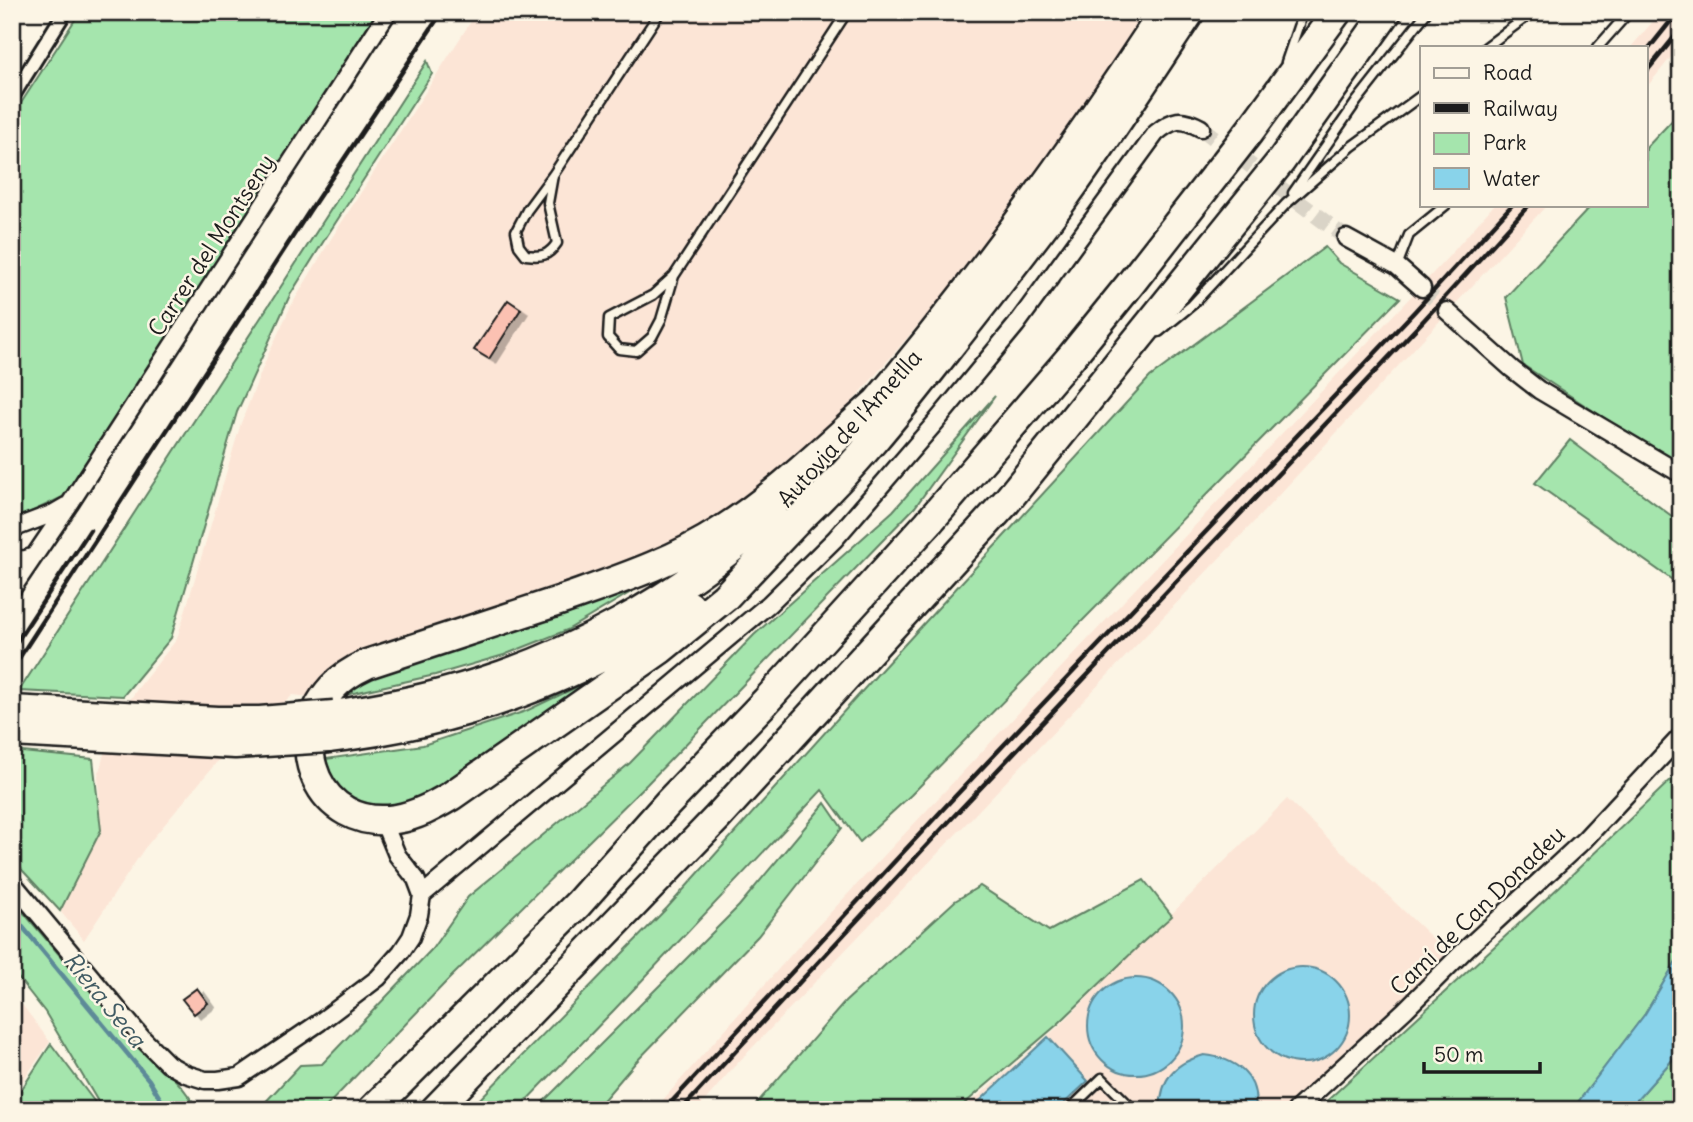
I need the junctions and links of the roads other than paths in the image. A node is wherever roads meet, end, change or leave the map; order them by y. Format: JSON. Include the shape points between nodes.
{"nodes":[{"id":1,"x":65,"y":12,"type":"edge"},
{"id":2,"x":388,"y":12,"type":"edge"},
{"id":3,"x":660,"y":12,"type":"edge"},
{"id":4,"x":847,"y":12,"type":"edge"},
{"id":5,"x":1164,"y":12,"type":"edge"},
{"id":6,"x":1190,"y":12,"type":"edge"},
{"id":7,"x":1303,"y":12,"type":"edge"},
{"id":8,"x":1337,"y":12,"type":"edge"},
{"id":9,"x":1387,"y":12,"type":"edge"},
{"id":10,"x":1427,"y":12,"type":"edge"},
{"id":11,"x":1533,"y":12,"type":"edge"},
{"id":12,"x":1629,"y":12,"type":"edge"},
{"id":13,"x":1487,"y":46,"type":"edge"},
{"id":14,"x":1599,"y":46,"type":"edge"},
{"id":15,"x":1420,"y":96,"type":"edge"},
{"id":16,"x":12,"y":97,"type":"edge"},
{"id":17,"x":1272,"y":102,"type":"junction"},
{"id":18,"x":1201,"y":128,"type":"tunnel mouth"},
{"id":19,"x":553,"y":175,"type":"junction"},
{"id":20,"x":1286,"y":204,"type":"junction"},
{"id":21,"x":1445,"y":206,"type":"edge"},
{"id":22,"x":1346,"y":238,"type":"tunnel mouth"},
{"id":23,"x":1397,"y":266,"type":"junction"},
{"id":24,"x":674,"y":276,"type":"junction"},
{"id":25,"x":1422,"y":288,"type":"tunnel mouth"},
{"id":26,"x":1447,"y":311,"type":"tunnel mouth"},
{"id":27,"x":1154,"y":336,"type":"dead end"},
{"id":28,"x":1144,"y":343,"type":"dead end"},
{"id":29,"x":1116,"y":366,"type":"junction"},
{"id":30,"x":877,"y":402,"type":"junction"},
{"id":31,"x":1681,"y":474,"type":"edge"},
{"id":32,"x":71,"y":502,"type":"junction"},
{"id":33,"x":801,"y":517,"type":"junction"},
{"id":34,"x":12,"y":529,"type":"edge"},
{"id":35,"x":12,"y":534,"type":"edge"},
{"id":36,"x":35,"y":555,"type":"junction"},
{"id":37,"x":12,"y":560,"type":"edge"},
{"id":38,"x":12,"y":589,"type":"edge"},
{"id":39,"x":12,"y":710,"type":"edge"},
{"id":40,"x":331,"y":727,"type":"junction"},
{"id":41,"x":12,"y":732,"type":"edge"},
{"id":42,"x":1681,"y":736,"type":"edge"},
{"id":43,"x":383,"y":821,"type":"junction"},
{"id":44,"x":12,"y":882,"type":"edge"},
{"id":45,"x":422,"y":895,"type":"junction"},
{"id":46,"x":372,"y":1110,"type":"edge"},
{"id":47,"x":435,"y":1110,"type":"edge"},
{"id":48,"x":1069,"y":1110,"type":"edge"},
{"id":49,"x":1134,"y":1110,"type":"edge"},
{"id":50,"x":1296,"y":1110,"type":"edge"}],
"edges":[{"from":1,"to":16,"type":"street"},
{"from":2,"to":32,"type":"street","name":"Carrer del Montseny"},
{"from":3,"to":19,"type":"lane"},
{"from":4,"to":24,"type":"lane"},
{"from":5,"to":30,"type":"highway","name":"Autovia de l'Ametlla","via":[[1003,243]]},
{"from":6,"to":33,"type":"highway","via":[[1087,165],[991,294],[882,431]]},
{"from":7,"to":17,"type":"lane"},
{"from":8,"to":17,"type":"highway"},
{"from":9,"to":29,"type":"highway","via":[[1281,160]]},
{"from":10,"to":20,"type":"lane","via":[[1357,101]]},
{"from":11,"to":13,"type":"lane"},
{"from":12,"to":14,"type":"lane"},
{"from":15,"to":20,"type":"lane","via":[[1351,147]]},
{"from":17,"to":46,"type":"highway","via":[[1070,358],[920,532],[578,904]]},
{"from":18,"to":45,"type":"street","via":[[1178,120],[1156,134],[1016,325],[935,424],[835,538],[769,604]]},
{"from":19,"to":19,"type":"lane","via":[[516,231],[526,255],[550,253],[557,243],[548,203]]},
{"from":20,"to":27,"type":"lane","via":[[1192,305]]},
{"from":21,"to":23,"type":"lane","via":[[1409,235]]},
{"from":22,"to":23,"type":"street"},
{"from":23,"to":25,"type":"street"},
{"from":24,"to":24,"type":"lane","via":[[653,295],[609,318],[608,337],[619,349],[636,351],[653,337]]},
{"from":26,"to":31,"type":"street","via":[[1539,390]]},
{"from":28,"to":29,"type":"lane"},
{"from":29,"to":47,"type":"highway","via":[[1006,502],[717,818]]},
{"from":30,"to":40,"type":"highway","name":"Autovia de l'Ametlla","via":[[827,460],[745,538],[653,604],[553,656]]},
{"from":30,"to":43,"type":"highway","via":[[792,478],[686,551],[604,585],[367,664],[340,680],[324,698],[313,723],[309,748],[314,776],[337,806]]},
{"from":32,"to":34,"type":"street","name":"Carrer del Montseny"},
{"from":32,"to":36,"type":"street","name":"Carrer del Montseny"},
{"from":33,"to":40,"type":"highway","via":[[736,574],[689,607],[588,664],[481,706],[425,721],[371,732]]},
{"from":33,"to":43,"type":"highway","via":[[725,597],[661,649],[451,796],[415,815]]},
{"from":35,"to":36,"type":"street","via":[[32,541]]},
{"from":36,"to":37,"type":"street"},
{"from":36,"to":38,"type":"street","name":"Carrer del Montseny"},
{"from":39,"to":40,"type":"highway","bridge":true},
{"from":40,"to":41,"type":"highway","bridge":true,"via":[[235,744]]},
{"from":42,"to":50,"type":"street","name":"Camí de Can Donadeu","via":[[1584,840]]},
{"from":43,"to":45,"type":"street"},
{"from":44,"to":45,"type":"street","via":[[142,1038],[168,1064],[205,1080],[239,1077],[377,978],[411,937]]},
{"from":48,"to":49,"type":"lane","via":[[1102,1078]]}]}
